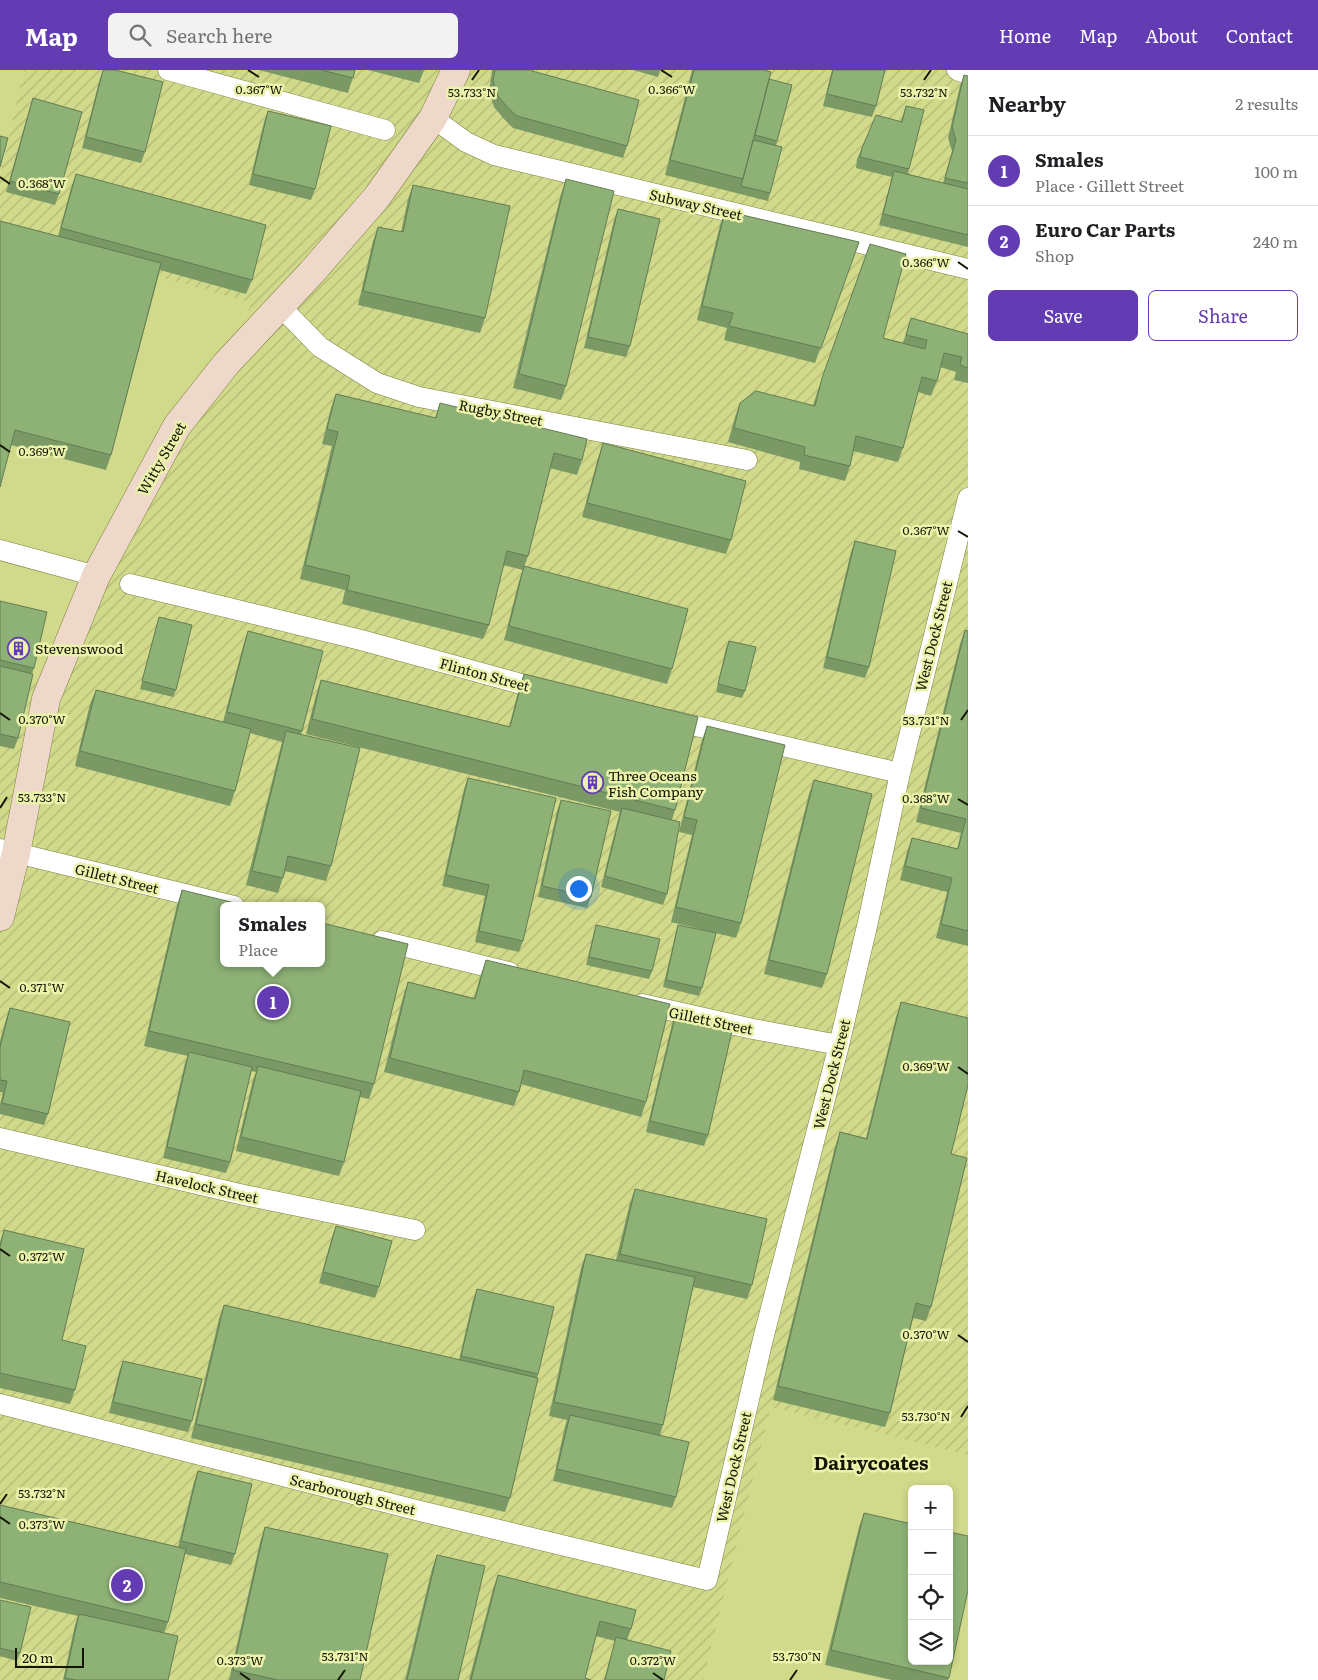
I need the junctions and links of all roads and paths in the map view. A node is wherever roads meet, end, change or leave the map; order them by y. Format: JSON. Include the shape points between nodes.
{"nodes":[{"id":1,"x":168,"y":70,"type":"edge"},
{"id":2,"x":456,"y":70,"type":"edge"},
{"id":3,"x":957,"y":70,"type":"edge"},
{"id":4,"x":968,"y":74,"type":"edge"},
{"id":5,"x":433,"y":118,"type":"junction"},
{"id":6,"x":385,"y":130,"type":"dead end"},
{"id":7,"x":968,"y":269,"type":"edge"},
{"id":8,"x":281,"y":307,"type":"junction"},
{"id":9,"x":747,"y":460,"type":"dead end"},
{"id":10,"x":968,"y":498,"type":"edge"},
{"id":11,"x":0,"y":550,"type":"edge"},
{"id":12,"x":96,"y":576,"type":"junction"},
{"id":13,"x":130,"y":584,"type":"dead end"},
{"id":14,"x":566,"y":695,"type":"edge"},
{"id":15,"x":652,"y":716,"type":"edge"},
{"id":16,"x":900,"y":773,"type":"junction"},
{"id":17,"x":8,"y":851,"type":"edge"},
{"id":18,"x":220,"y":903,"type":"edge"},
{"id":19,"x":0,"y":917,"type":"edge"},
{"id":20,"x":368,"y":938,"type":"edge"},
{"id":21,"x":530,"y":978,"type":"edge"},
{"id":22,"x":627,"y":1001,"type":"edge"},
{"id":23,"x":839,"y":1045,"type":"junction"},
{"id":24,"x":0,"y":1138,"type":"edge"},
{"id":25,"x":415,"y":1230,"type":"dead end"},
{"id":26,"x":0,"y":1404,"type":"edge"},
{"id":27,"x":707,"y":1580,"type":"joint"}],
"edges":[{"from":1,"to":6,"type":"street"},
{"from":2,"to":5,"type":"street","name":"Witty Street"},
{"from":3,"to":4,"type":"street"},
{"from":5,"to":7,"type":"street","name":"Subway Street","via":[[466,142],[494,155]]},
{"from":5,"to":8,"type":"street","name":"Witty Street","via":[[377,198]]},
{"from":8,"to":9,"type":"street","name":"Rugby Street","via":[[320,347],[377,383],[419,397]]},
{"from":8,"to":12,"type":"street","name":"Witty Street","via":[[226,364],[177,426]]},
{"from":10,"to":16,"type":"street","name":"West Dock Street"},
{"from":11,"to":12,"type":"street"},
{"from":12,"to":17,"type":"street","name":"Witty Street","via":[[46,700]]},
{"from":13,"to":14,"type":"street","name":"Flinton Street","via":[[361,640]]},
{"from":15,"to":16,"type":"street"},
{"from":16,"to":23,"type":"street","name":"West Dock Street"},
{"from":17,"to":18,"type":"street","name":"Gillett Street"},
{"from":17,"to":19,"type":"street","name":"Witty Street"},
{"from":20,"to":21,"type":"street"},
{"from":22,"to":23,"type":"street","name":"Gillett Street"},
{"from":23,"to":27,"type":"street","name":"West Dock Street","via":[[760,1349]]},
{"from":24,"to":25,"type":"street","name":"Havelock Street","via":[[244,1195]]},
{"from":26,"to":27,"type":"street","name":"Scarborough Street"}]}
